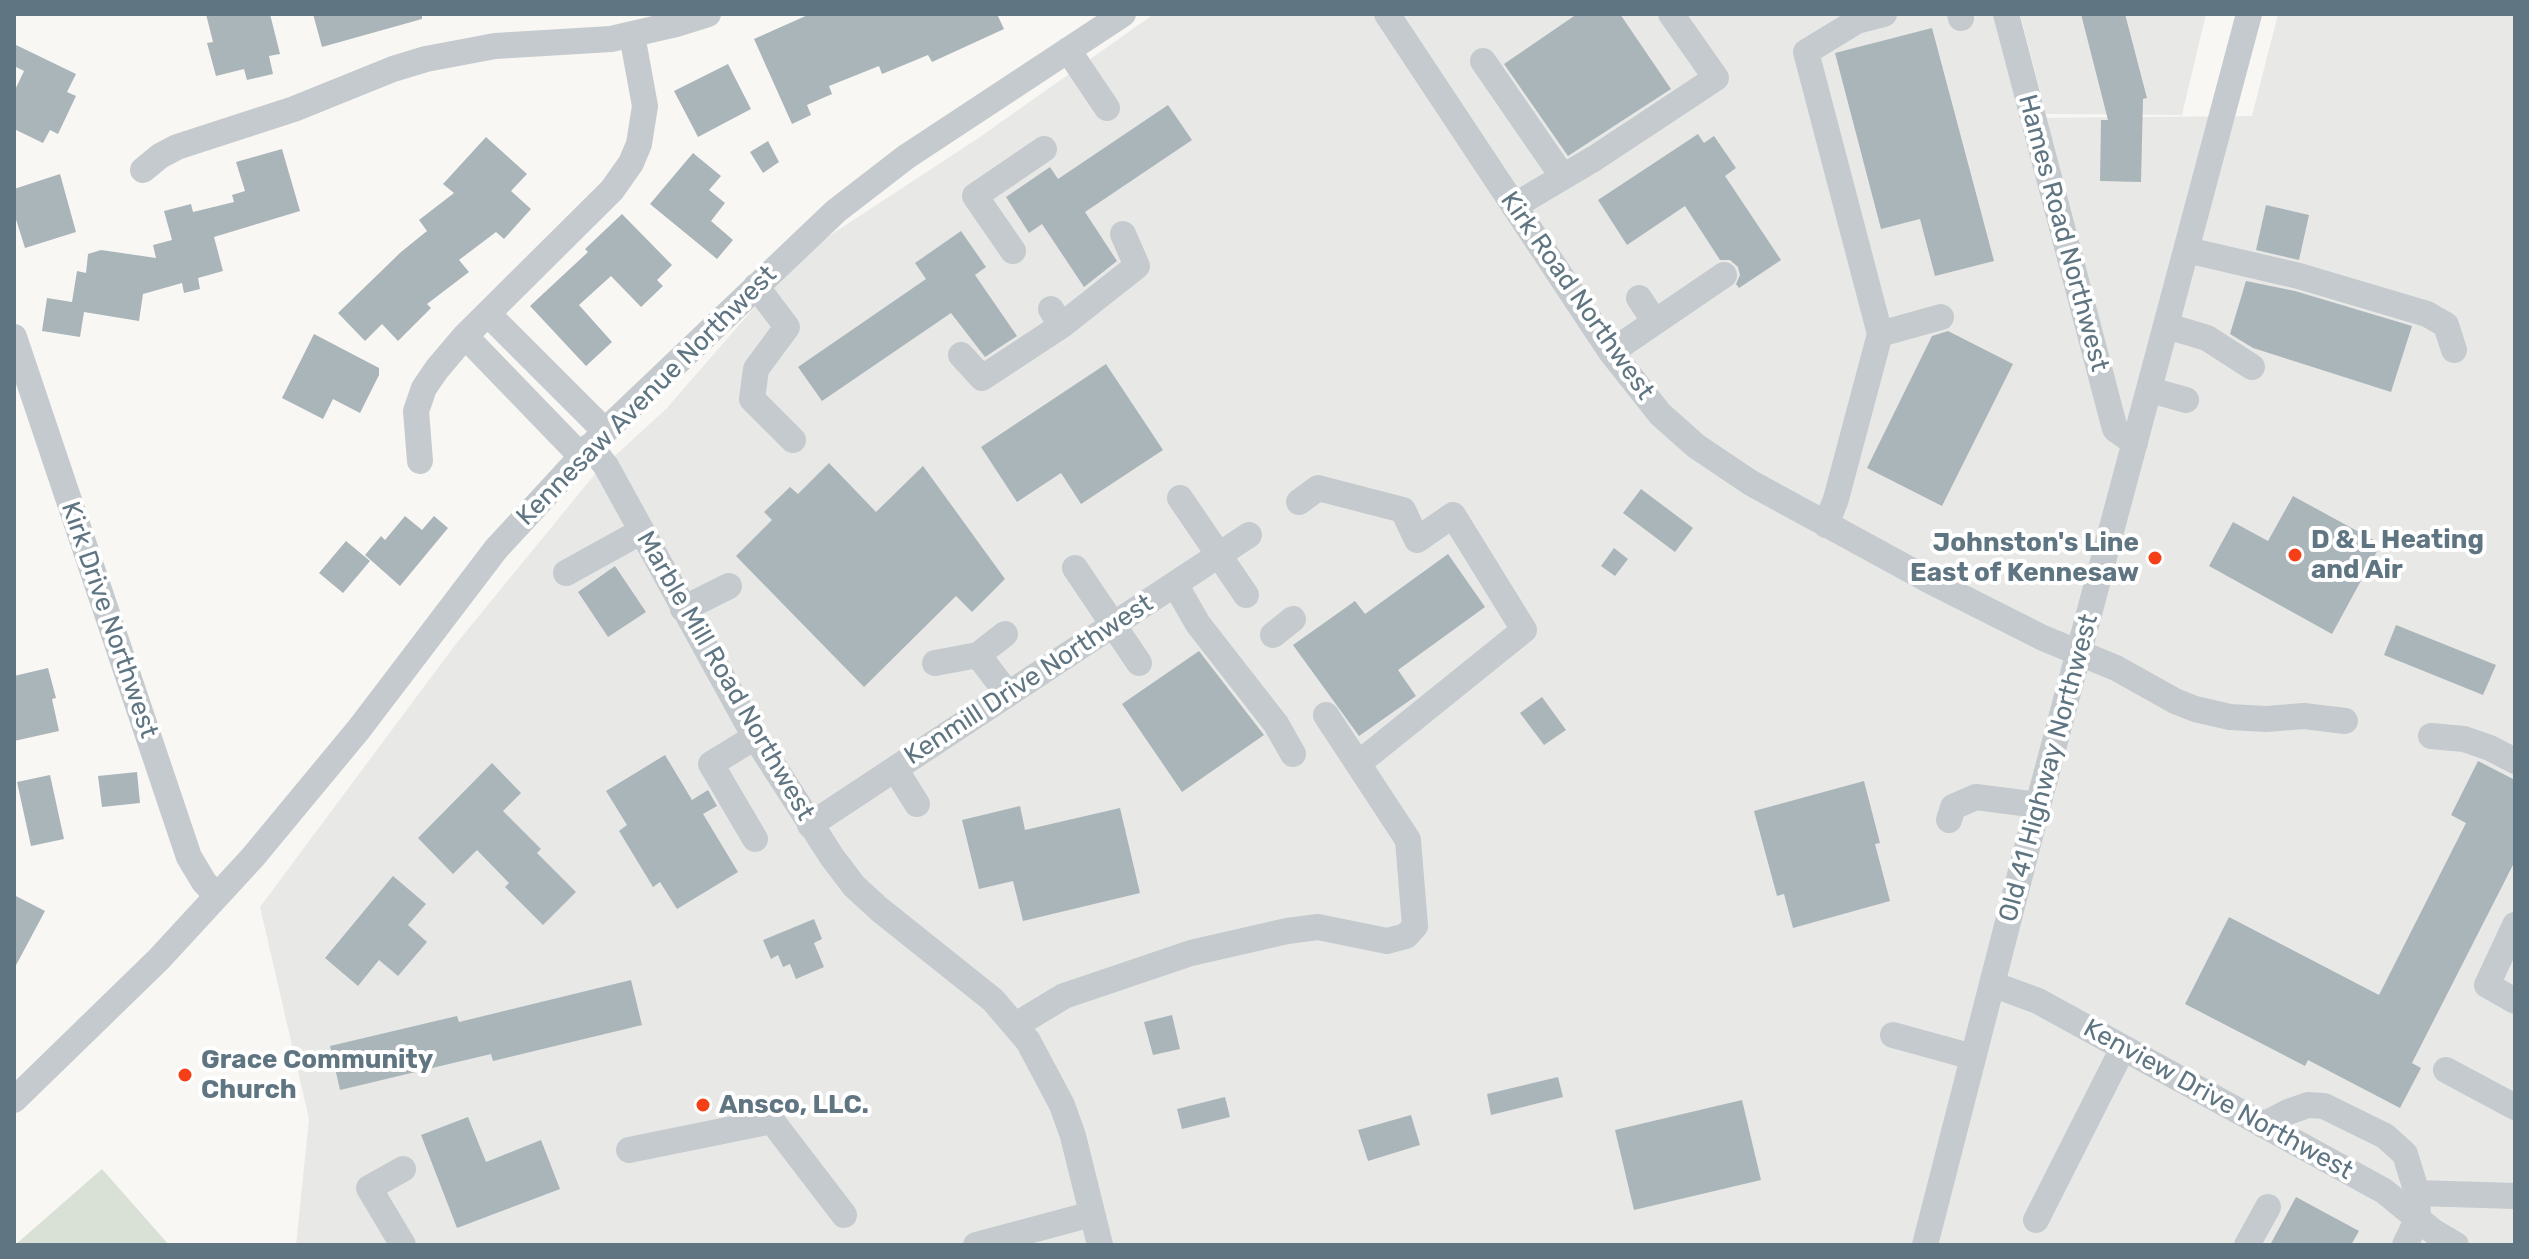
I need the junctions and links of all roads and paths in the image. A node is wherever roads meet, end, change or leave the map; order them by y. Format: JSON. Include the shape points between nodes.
{"nodes":[{"id":1,"x":708,"y":14,"type":"edge"},
{"id":2,"x":1123,"y":14,"type":"edge"},
{"id":3,"x":1387,"y":14,"type":"edge"},
{"id":4,"x":1671,"y":14,"type":"edge"},
{"id":5,"x":1884,"y":14,"type":"edge"},
{"id":6,"x":2006,"y":14,"type":"edge"},
{"id":7,"x":2249,"y":14,"type":"edge"},
{"id":8,"x":632,"y":35,"type":"junction"},
{"id":9,"x":1068,"y":50,"type":"junction"},
{"id":10,"x":1483,"y":61,"type":"dead end"},
{"id":11,"x":1107,"y":108,"type":"dead end"},
{"id":12,"x":1044,"y":149,"type":"dead end"},
{"id":13,"x":143,"y":170,"type":"dead end"},
{"id":14,"x":1563,"y":177,"type":"junction"},
{"id":15,"x":1514,"y":206,"type":"junction"},
{"id":16,"x":1123,"y":234,"type":"dead end"},
{"id":17,"x":2187,"y":250,"type":"junction"},
{"id":18,"x":1013,"y":251,"type":"dead end"},
{"id":19,"x":1724,"y":275,"type":"dead end"},
{"id":20,"x":756,"y":286,"type":"junction"},
{"id":21,"x":1639,"y":298,"type":"dead end"},
{"id":22,"x":488,"y":314,"type":"junction"},
{"id":23,"x":1941,"y":317,"type":"dead end"},
{"id":24,"x":1655,"y":322,"type":"junction"},
{"id":25,"x":2167,"y":326,"type":"junction"},
{"id":26,"x":1880,"y":334,"type":"junction"},
{"id":27,"x":465,"y":336,"type":"junction"},
{"id":28,"x":14,"y":337,"type":"edge"},
{"id":29,"x":2454,"y":350,"type":"dead end"},
{"id":30,"x":1611,"y":352,"type":"junction"},
{"id":31,"x":961,"y":355,"type":"dead end"},
{"id":32,"x":2252,"y":367,"type":"dead end"},
{"id":33,"x":2150,"y":390,"type":"junction"},
{"id":34,"x":2186,"y":400,"type":"dead end"},
{"id":35,"x":793,"y":440,"type":"dead end"},
{"id":36,"x":2135,"y":443,"type":"junction"},
{"id":37,"x":592,"y":444,"type":"junction"},
{"id":38,"x":420,"y":461,"type":"dead end"},
{"id":39,"x":1180,"y":498,"type":"dead end"},
{"id":40,"x":1299,"y":502,"type":"dead end"},
{"id":41,"x":1826,"y":525,"type":"junction"},
{"id":42,"x":642,"y":531,"type":"junction"},
{"id":43,"x":1249,"y":535,"type":"dead end"},
{"id":44,"x":1219,"y":555,"type":"junction"},
{"id":45,"x":1075,"y":568,"type":"dead end"},
{"id":46,"x":566,"y":573,"type":"dead end"},
{"id":47,"x":1175,"y":584,"type":"junction"},
{"id":48,"x":729,"y":586,"type":"dead end"},
{"id":49,"x":1246,"y":595,"type":"dead end"},
{"id":50,"x":683,"y":609,"type":"junction"},
{"id":51,"x":1113,"y":625,"type":"junction"},
{"id":52,"x":1005,"y":634,"type":"dead end"},
{"id":53,"x":2080,"y":653,"type":"junction"},
{"id":54,"x":978,"y":655,"type":"junction"},
{"id":55,"x":935,"y":663,"type":"dead end"},
{"id":56,"x":1139,"y":663,"type":"dead end"},
{"id":57,"x":1008,"y":694,"type":"junction"},
{"id":58,"x":1326,"y":715,"type":"dead end"},
{"id":59,"x":2345,"y":721,"type":"dead end"},
{"id":60,"x":2431,"y":736,"type":"dead end"},
{"id":61,"x":755,"y":737,"type":"junction"},
{"id":62,"x":1293,"y":754,"type":"dead end"},
{"id":63,"x":2515,"y":761,"type":"edge"},
{"id":64,"x":1359,"y":763,"type":"junction"},
{"id":65,"x":895,"y":769,"type":"junction"},
{"id":66,"x":917,"y":804,"type":"dead end"},
{"id":67,"x":2038,"y":805,"type":"junction"},
{"id":68,"x":1949,"y":820,"type":"dead end"},
{"id":69,"x":810,"y":825,"type":"junction"},
{"id":70,"x":755,"y":839,"type":"dead end"},
{"id":71,"x":217,"y":896,"type":"junction"},
{"id":72,"x":2515,"y":925,"type":"edge"},
{"id":73,"x":1992,"y":984,"type":"junction"},
{"id":74,"x":2515,"y":1001,"type":"edge"},
{"id":75,"x":1016,"y":1025,"type":"junction"},
{"id":76,"x":1893,"y":1035,"type":"dead end"},
{"id":77,"x":2123,"y":1048,"type":"junction"},
{"id":78,"x":1973,"y":1057,"type":"junction"},
{"id":79,"x":2446,"y":1070,"type":"dead end"},
{"id":80,"x":14,"y":1100,"type":"edge"},
{"id":81,"x":2515,"y":1107,"type":"edge"},
{"id":82,"x":2263,"y":1125,"type":"junction"},
{"id":83,"x":629,"y":1150,"type":"dead end"},
{"id":84,"x":403,"y":1169,"type":"dead end"},
{"id":85,"x":2515,"y":1196,"type":"edge"},
{"id":86,"x":2268,"y":1207,"type":"dead end"},
{"id":87,"x":1092,"y":1214,"type":"junction"},
{"id":88,"x":844,"y":1215,"type":"dead end"},
{"id":89,"x":2036,"y":1220,"type":"dead end"},
{"id":90,"x":2431,"y":1222,"type":"edge"},
{"id":91,"x":403,"y":1245,"type":"edge"},
{"id":92,"x":976,"y":1245,"type":"edge"},
{"id":93,"x":1100,"y":1245,"type":"edge"},
{"id":94,"x":1925,"y":1245,"type":"edge"},
{"id":95,"x":2247,"y":1245,"type":"edge"},
{"id":96,"x":2405,"y":1245,"type":"edge"}],
"edges":[{"from":1,"to":8,"type":"street"},
{"from":2,"to":9,"type":"street","name":"Kennesaw Avenue Northwest"},
{"from":3,"to":15,"type":"street","name":"Kirk Road Northwest"},
{"from":4,"to":14,"type":"street","via":[[1716,78]]},
{"from":5,"to":26,"type":"street","via":[[1857,21],[1806,52]]},
{"from":6,"to":36,"type":"street","name":"Hames Road Northwest","via":[[2115,429]]},
{"from":7,"to":17,"type":"street","name":"Old 41 Highway Northwest"},
{"from":8,"to":13,"type":"street","via":[[495,46],[426,59],[177,147]]},
{"from":8,"to":22,"type":"street","via":[[645,106],[631,163],[612,190]]},
{"from":9,"to":11,"type":"street"},
{"from":9,"to":20,"type":"street","name":"Kennesaw Avenue Northwest","via":[[906,157],[836,211]]},
{"from":10,"to":14,"type":"street"},
{"from":12,"to":18,"type":"street","via":[[975,196]]},
{"from":14,"to":15,"type":"street"},
{"from":15,"to":30,"type":"street","name":"Kirk Road Northwest"},
{"from":16,"to":31,"type":"street","via":[[1137,266],[1056,318],[982,378]]},
{"from":17,"to":25,"type":"street","name":"Old 41 Highway Northwest"},
{"from":17,"to":29,"type":"street","via":[[2427,314],[2446,325]]},
{"from":19,"to":24,"type":"street"},
{"from":20,"to":35,"type":"street","via":[[787,327],[756,369],[752,399]]},
{"from":20,"to":37,"type":"street","name":"Kennesaw Avenue Northwest"},
{"from":21,"to":24,"type":"street"},
{"from":22,"to":27,"type":"street"},
{"from":22,"to":37,"type":"street"},
{"from":23,"to":26,"type":"street"},
{"from":24,"to":30,"type":"street"},
{"from":25,"to":32,"type":"street","via":[[2207,338]]},
{"from":25,"to":33,"type":"street","name":"Old 41 Highway Northwest"},
{"from":26,"to":41,"type":"street"},
{"from":27,"to":37,"type":"street"},
{"from":27,"to":38,"type":"street","via":[[424,388],[416,411]]},
{"from":28,"to":71,"type":"street","name":"Kirk Drive Northwest","via":[[189,857]]},
{"from":30,"to":41,"type":"street","name":"Kirk Road Northwest","via":[[1660,414],[1696,446]]},
{"from":33,"to":34,"type":"street"},
{"from":33,"to":36,"type":"street","name":"Old 41 Highway Northwest"},
{"from":36,"to":53,"type":"street","name":"Old 41 Highway Northwest"},
{"from":37,"to":42,"type":"street","name":"Marble Mill Road Northwest"},
{"from":37,"to":71,"type":"street","name":"Kennesaw Avenue Northwest","via":[[496,549],[312,787]]},
{"from":39,"to":44,"type":"street"},
{"from":40,"to":64,"type":"street","via":[[1318,488],[1403,510],[1417,540],[1453,515],[1524,630]]},
{"from":41,"to":53,"type":"street","name":"Kirk Road Northwest"},
{"from":42,"to":46,"type":"street"},
{"from":42,"to":50,"type":"street","name":"Marble Mill Road Northwest"},
{"from":43,"to":44,"type":"street","name":"Kenmill Drive Northwest"},
{"from":44,"to":47,"type":"street","name":"Kenmill Drive Northwest"},
{"from":44,"to":49,"type":"street"},
{"from":45,"to":51,"type":"street"},
{"from":47,"to":51,"type":"street","name":"Kenmill Drive Northwest"},
{"from":47,"to":62,"type":"street"},
{"from":48,"to":50,"type":"street"},
{"from":50,"to":61,"type":"street","name":"Marble Mill Road Northwest"},
{"from":51,"to":56,"type":"street"},
{"from":51,"to":57,"type":"street","name":"Kenmill Drive Northwest"},
{"from":52,"to":54,"type":"street"},
{"from":53,"to":59,"type":"street","name":"Kirk Road Northwest","via":[[2175,701],[2214,714]]},
{"from":53,"to":67,"type":"street","name":"Old 41 Highway Northwest"},
{"from":54,"to":55,"type":"street"},
{"from":54,"to":57,"type":"street"},
{"from":57,"to":65,"type":"street","name":"Kenmill Drive Northwest"},
{"from":58,"to":64,"type":"street"},
{"from":60,"to":63,"type":"street","via":[[2464,739]]},
{"from":61,"to":69,"type":"street","name":"Marble Mill Road Northwest"},
{"from":61,"to":70,"type":"street","via":[[711,764]]},
{"from":64,"to":75,"type":"street","via":[[1408,840],[1415,926],[1406,936],[1387,941],[1318,927],[1260,937],[1191,953],[1064,996]]},
{"from":65,"to":66,"type":"street"},
{"from":65,"to":69,"type":"street","name":"Kenmill Drive Northwest"},
{"from":67,"to":68,"type":"street","via":[[1976,797],[1953,807]]},
{"from":67,"to":73,"type":"street","name":"Old 41 Highway Northwest"},
{"from":69,"to":75,"type":"street","name":"Marble Mill Road Northwest","via":[[854,886]]},
{"from":71,"to":80,"type":"street","name":"Kennesaw Avenue Northwest","via":[[112,1008]]},
{"from":72,"to":74,"type":"street","via":[[2487,985]]},
{"from":73,"to":77,"type":"street","name":"Kenview Drive Northwest","via":[[2038,1001]]},
{"from":73,"to":78,"type":"street","name":"Old 41 Highway Northwest"},
{"from":75,"to":87,"type":"street","name":"Marble Mill Road Northwest","via":[[1062,1105]]},
{"from":76,"to":78,"type":"street"},
{"from":77,"to":82,"type":"street","name":"Kenview Drive Northwest"},
{"from":77,"to":89,"type":"street"},
{"from":78,"to":94,"type":"street","name":"Old 41 Highway Northwest"},
{"from":79,"to":81,"type":"street"},
{"from":82,"to":90,"type":"street","name":"Kenview Drive Northwest"},
{"from":82,"to":90,"type":"street","via":[[2308,1105],[2324,1106],[2385,1136],[2405,1154]]},
{"from":83,"to":88,"type":"street","via":[[772,1121]]},
{"from":84,"to":91,"type":"street","via":[[369,1188]]},
{"from":85,"to":90,"type":"street"},
{"from":86,"to":95,"type":"street"},
{"from":87,"to":92,"type":"street"},
{"from":87,"to":93,"type":"street","name":"Marble Mill Road Northwest"},
{"from":90,"to":96,"type":"street"}]}
